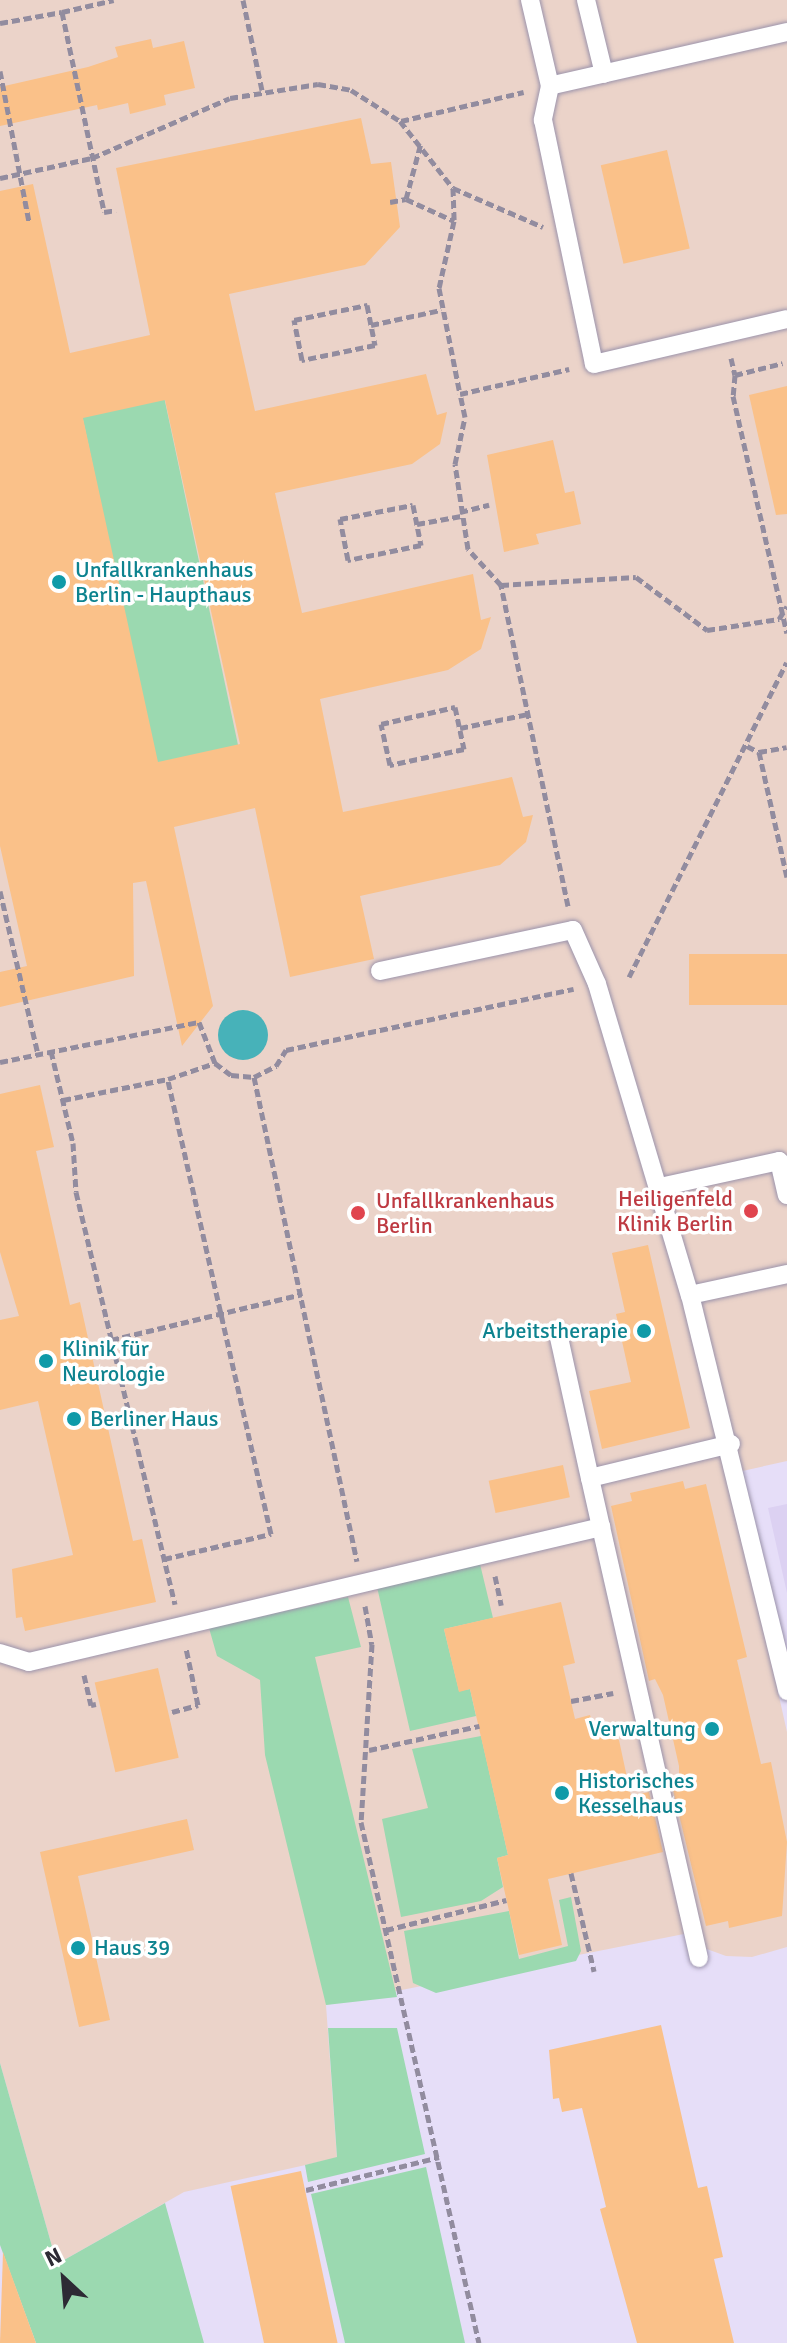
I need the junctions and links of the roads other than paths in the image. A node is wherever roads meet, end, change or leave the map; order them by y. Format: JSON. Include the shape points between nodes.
{"nodes":[{"id":1,"x":530,"y":0,"type":"edge"},
{"id":2,"x":586,"y":0,"type":"edge"},
{"id":3,"x":787,"y":32,"type":"edge"},
{"id":4,"x":604,"y":74,"type":"junction"},
{"id":5,"x":550,"y":86,"type":"junction"},
{"id":6,"x":787,"y":319,"type":"edge"},
{"id":7,"x":380,"y":971,"type":"dead end"},
{"id":8,"x":660,"y":1187,"type":"junction"},
{"id":9,"x":787,"y":1195,"type":"edge"},
{"id":10,"x":787,"y":1274,"type":"edge"},
{"id":11,"x":690,"y":1295,"type":"junction"},
{"id":12,"x":558,"y":1333,"type":"dead end"},
{"id":13,"x":731,"y":1444,"type":"junction"},
{"id":14,"x":590,"y":1478,"type":"junction"},
{"id":15,"x":601,"y":1527,"type":"junction"},
{"id":16,"x":0,"y":1653,"type":"edge"},
{"id":17,"x":787,"y":1691,"type":"edge"},
{"id":18,"x":699,"y":1958,"type":"dead end"}],
"edges":[{"from":1,"to":5,"type":"lane"},
{"from":2,"to":4,"type":"lane"},
{"from":3,"to":4,"type":"lane"},
{"from":4,"to":5,"type":"lane"},
{"from":5,"to":6,"type":"lane","via":[[543,120],[594,364]]},
{"from":7,"to":8,"type":"lane","via":[[573,930],[597,984]]},
{"from":8,"to":9,"type":"lane","via":[[779,1161]]},
{"from":8,"to":11,"type":"lane"},
{"from":10,"to":11,"type":"lane"},
{"from":11,"to":13,"type":"lane"},
{"from":12,"to":14,"type":"lane"},
{"from":13,"to":14,"type":"lane"},
{"from":13,"to":17,"type":"lane"},
{"from":14,"to":15,"type":"lane"},
{"from":15,"to":16,"type":"lane","via":[[29,1662]]},
{"from":15,"to":18,"type":"lane"}]}
